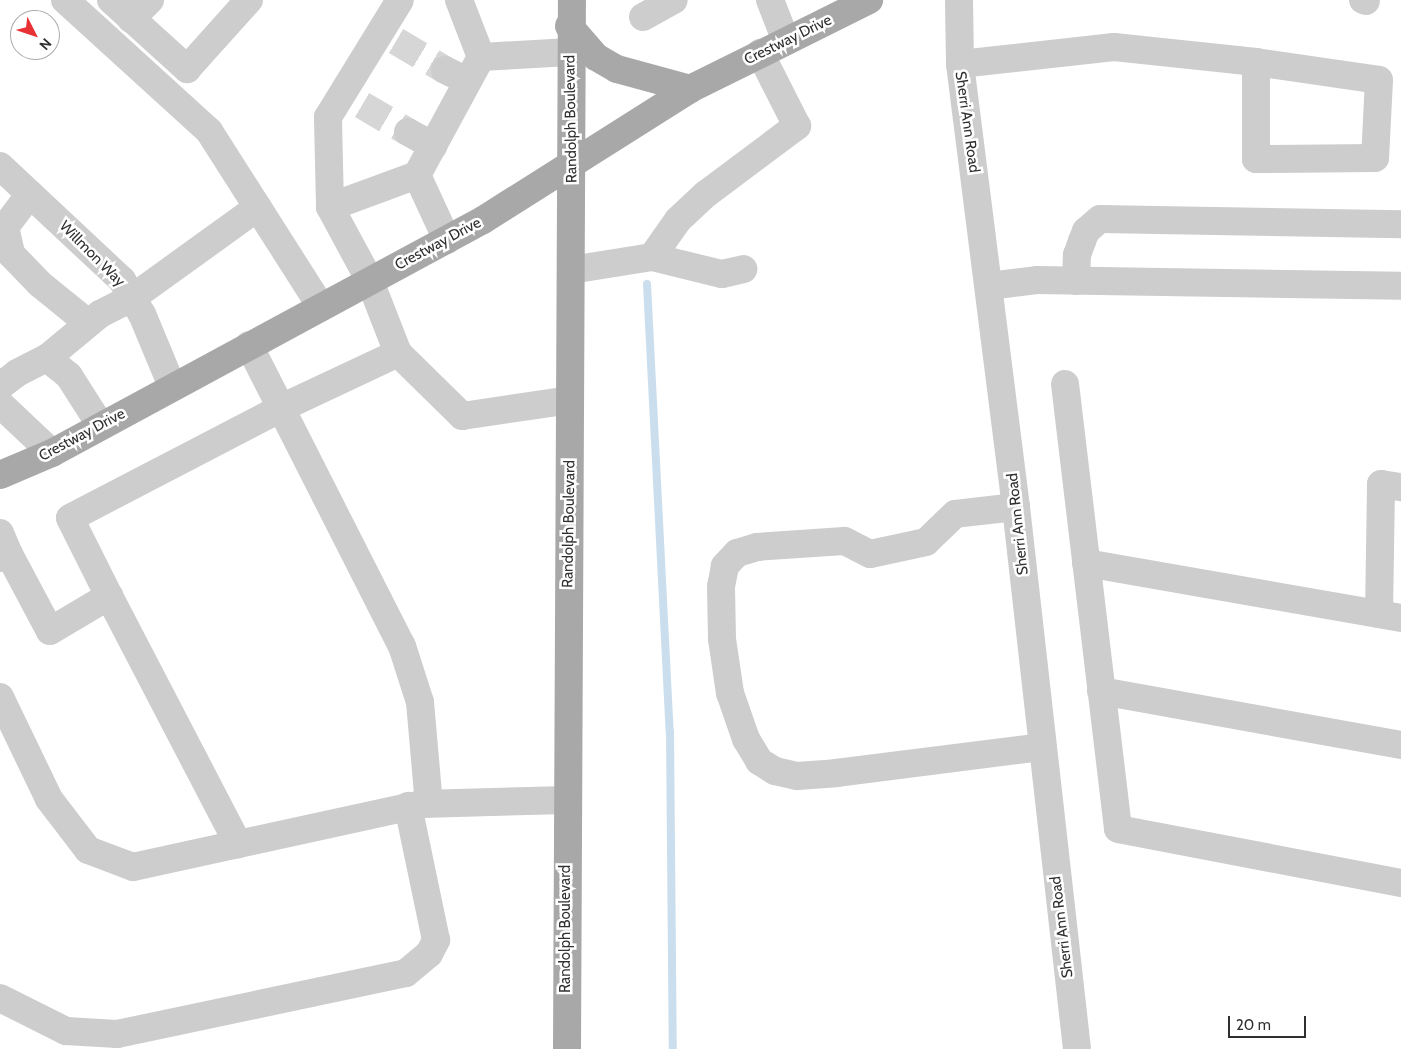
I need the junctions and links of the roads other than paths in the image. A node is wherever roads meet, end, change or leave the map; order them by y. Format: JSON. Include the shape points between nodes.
{"nodes":[{"id":1,"x":65,"y":0,"type":"edge"},
{"id":2,"x":111,"y":0,"type":"edge"},
{"id":3,"x":150,"y":0,"type":"edge"},
{"id":4,"x":249,"y":0,"type":"edge"},
{"id":5,"x":400,"y":0,"type":"edge"},
{"id":6,"x":459,"y":0,"type":"edge"},
{"id":7,"x":674,"y":0,"type":"edge"},
{"id":8,"x":770,"y":0,"type":"edge"},
{"id":9,"x":869,"y":0,"type":"edge"},
{"id":10,"x":959,"y":0,"type":"edge"},
{"id":11,"x":643,"y":17,"type":"dead end"},
{"id":12,"x":131,"y":19,"type":"junction"},
{"id":13,"x":570,"y":26,"type":"edge"},
{"id":14,"x":786,"y":41,"type":"junction"},
{"id":15,"x":760,"y":53,"type":"junction"},
{"id":16,"x":481,"y":57,"type":"junction"},
{"id":17,"x":1256,"y":62,"type":"junction"},
{"id":18,"x":960,"y":64,"type":"junction"},
{"id":19,"x":690,"y":89,"type":"junction"},
{"id":20,"x":408,"y":132,"type":"tunnel mouth"},
{"id":21,"x":433,"y":146,"type":"junction"},
{"id":22,"x":0,"y":166,"type":"edge"},
{"id":23,"x":572,"y":166,"type":"junction"},
{"id":24,"x":417,"y":175,"type":"junction"},
{"id":25,"x":30,"y":194,"type":"junction"},
{"id":26,"x":258,"y":207,"type":"junction"},
{"id":27,"x":330,"y":207,"type":"junction"},
{"id":28,"x":1401,"y":224,"type":"edge"},
{"id":29,"x":447,"y":240,"type":"junction"},
{"id":30,"x":652,"y":257,"type":"junction"},
{"id":31,"x":743,"y":269,"type":"dead end"},
{"id":32,"x":571,"y":270,"type":"junction"},
{"id":33,"x":370,"y":280,"type":"junction"},
{"id":34,"x":1076,"y":281,"type":"junction"},
{"id":35,"x":989,"y":286,"type":"junction"},
{"id":36,"x":1401,"y":286,"type":"edge"},
{"id":37,"x":132,"y":298,"type":"junction"},
{"id":38,"x":321,"y":307,"type":"junction"},
{"id":39,"x":88,"y":323,"type":"junction"},
{"id":40,"x":249,"y":346,"type":"junction"},
{"id":41,"x":398,"y":353,"type":"junction"},
{"id":42,"x":47,"y":358,"type":"junction"},
{"id":43,"x":1065,"y":384,"type":"dead end"},
{"id":44,"x":0,"y":386,"type":"edge"},
{"id":45,"x":172,"y":386,"type":"junction"},
{"id":46,"x":570,"y":400,"type":"junction"},
{"id":47,"x":0,"y":404,"type":"edge"},
{"id":48,"x":279,"y":409,"type":"junction"},
{"id":49,"x":101,"y":426,"type":"junction"},
{"id":50,"x":52,"y":453,"type":"junction"},
{"id":51,"x":0,"y":476,"type":"edge"},
{"id":52,"x":1401,"y":487,"type":"edge"},
{"id":53,"x":1016,"y":507,"type":"junction"},
{"id":54,"x":3,"y":548,"type":"edge"},
{"id":55,"x":1086,"y":563,"type":"junction"},
{"id":56,"x":109,"y":596,"type":"junction"},
{"id":57,"x":1390,"y":616,"type":"edge"},
{"id":58,"x":1102,"y":692,"type":"junction"},
{"id":59,"x":0,"y":697,"type":"edge"},
{"id":60,"x":1401,"y":744,"type":"edge"},
{"id":61,"x":1041,"y":747,"type":"junction"},
{"id":62,"x":567,"y":800,"type":"junction"},
{"id":63,"x":419,"y":805,"type":"junction"},
{"id":64,"x":238,"y":844,"type":"junction"},
{"id":65,"x":1401,"y":884,"type":"edge"},
{"id":66,"x":0,"y":998,"type":"edge"},
{"id":67,"x":567,"y":1049,"type":"edge"},
{"id":68,"x":1077,"y":1049,"type":"edge"}],
"edges":[{"from":1,"to":26,"type":"street","via":[[209,131]]},
{"from":2,"to":12,"type":"street"},
{"from":3,"to":12,"type":"street"},
{"from":4,"to":12,"type":"street","via":[[187,69]]},
{"from":5,"to":27,"type":"street","via":[[388,36],[352,99],[328,118]]},
{"from":6,"to":16,"type":"street"},
{"from":7,"to":11,"type":"street"},
{"from":8,"to":14,"type":"street"},
{"from":9,"to":14,"type":"main road","name":"Crestway Drive"},
{"from":10,"to":18,"type":"street","name":"Sherri Ann Road"},
{"from":13,"to":16,"type":"street"},
{"from":13,"to":19,"type":"main road","via":[[596,57],[617,69]]},
{"from":13,"to":23,"type":"main road","name":"Randolph Boulevard"},
{"from":14,"to":15,"type":"main road","name":"Crestway Drive"},
{"from":15,"to":19,"type":"main road","name":"Crestway Drive"},
{"from":15,"to":30,"type":"street","via":[[797,126],[706,194],[678,220]]},
{"from":16,"to":21,"type":"street","via":[[457,76]]},
{"from":17,"to":17,"type":"street","via":[[1379,80],[1374,158],[1256,159]]},
{"from":17,"to":18,"type":"street","via":[[1114,47]]},
{"from":18,"to":35,"type":"street","name":"Sherri Ann Road"},
{"from":19,"to":23,"type":"main road","name":"Crestway Drive"},
{"from":20,"to":21,"type":"street"},
{"from":21,"to":24,"type":"street"},
{"from":22,"to":25,"type":"street","name":"Willmon Way"},
{"from":23,"to":29,"type":"main road","name":"Crestway Drive"},
{"from":23,"to":32,"type":"main road","name":"Randolph Boulevard"},
{"from":24,"to":27,"type":"street"},
{"from":24,"to":29,"type":"street"},
{"from":25,"to":37,"type":"street","name":"Willmon Way","via":[[122,280]]},
{"from":25,"to":39,"type":"street","via":[[5,227],[10,254],[40,284]]},
{"from":26,"to":37,"type":"street"},
{"from":26,"to":38,"type":"street"},
{"from":27,"to":33,"type":"street"},
{"from":28,"to":34,"type":"street","via":[[1100,219],[1086,231],[1082,241],[1077,255]]},
{"from":29,"to":33,"type":"main road","name":"Crestway Drive"},
{"from":30,"to":31,"type":"street","via":[[722,274]]},
{"from":30,"to":32,"type":"street"},
{"from":32,"to":46,"type":"main road","name":"Randolph Boulevard"},
{"from":33,"to":38,"type":"main road","name":"Crestway Drive"},
{"from":33,"to":41,"type":"street"},
{"from":34,"to":35,"type":"street","via":[[1037,280]]},
{"from":34,"to":36,"type":"street"},
{"from":35,"to":53,"type":"street","name":"Sherri Ann Road"},
{"from":37,"to":39,"type":"street"},
{"from":37,"to":45,"type":"street","name":"Willmon Way"},
{"from":38,"to":40,"type":"main road","name":"Crestway Drive"},
{"from":39,"to":42,"type":"street"},
{"from":40,"to":45,"type":"main road","name":"Crestway Drive"},
{"from":40,"to":48,"type":"street"},
{"from":41,"to":46,"type":"street","via":[[462,416]]},
{"from":41,"to":48,"type":"street"},
{"from":42,"to":44,"type":"street"},
{"from":42,"to":49,"type":"street","via":[[69,376]]},
{"from":43,"to":55,"type":"street"},
{"from":45,"to":49,"type":"main road","name":"Crestway Drive"},
{"from":46,"to":62,"type":"main road","name":"Randolph Boulevard"},
{"from":47,"to":50,"type":"street"},
{"from":48,"to":56,"type":"street","via":[[70,518]]},
{"from":48,"to":63,"type":"street","via":[[402,646],[420,702]]},
{"from":49,"to":50,"type":"main road","name":"Crestway Drive"},
{"from":50,"to":51,"type":"main road","name":"Crestway Drive"},
{"from":52,"to":57,"type":"street","via":[[1381,484]]},
{"from":53,"to":61,"type":"street","name":"Sherri Ann Road"},
{"from":53,"to":61,"type":"street","via":[[956,514],[926,542],[870,554],[844,541],[757,547],[737,553],[724,566],[722,639],[730,693],[746,739],[759,761],[775,771],[797,776],[836,773]]},
{"from":54,"to":56,"type":"street","via":[[50,631]]},
{"from":55,"to":57,"type":"street"},
{"from":55,"to":58,"type":"street"},
{"from":56,"to":64,"type":"street"},
{"from":58,"to":60,"type":"street"},
{"from":58,"to":65,"type":"street","via":[[1118,829]]},
{"from":59,"to":64,"type":"street","via":[[50,799],[88,850],[133,867]]},
{"from":61,"to":68,"type":"street","name":"Sherri Ann Road"},
{"from":62,"to":63,"type":"street"},
{"from":62,"to":67,"type":"main road","name":"Randolph Boulevard"},
{"from":63,"to":64,"type":"street"},
{"from":63,"to":66,"type":"street","via":[[436,940],[429,954],[406,973],[117,1034],[66,1031]]}]}
